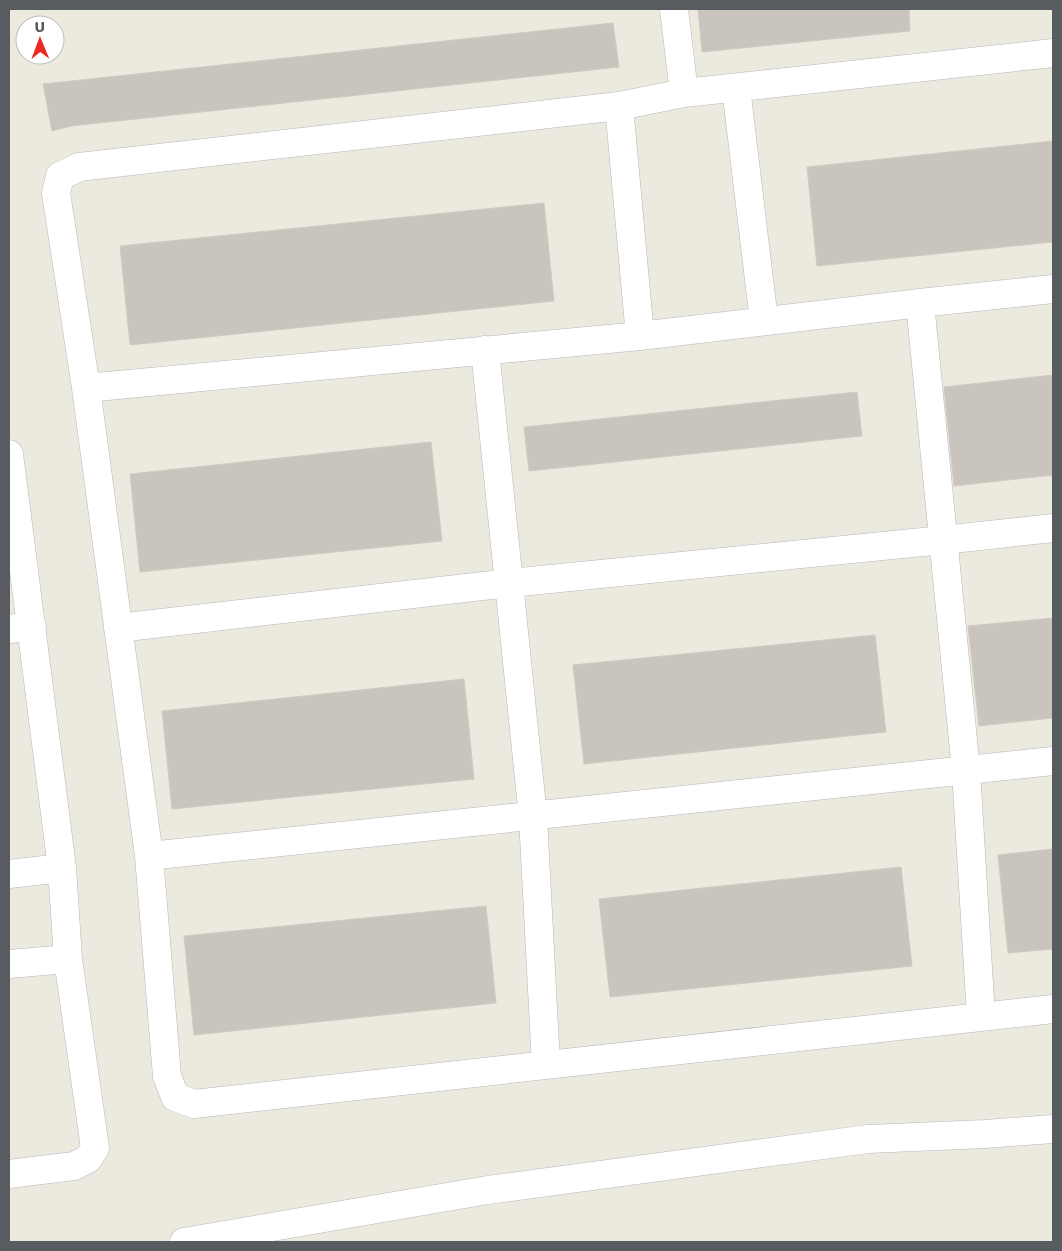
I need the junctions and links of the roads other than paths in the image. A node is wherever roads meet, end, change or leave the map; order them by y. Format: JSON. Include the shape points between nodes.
{"nodes":[{"id":1,"x":674,"y":9,"type":"edge"},
{"id":2,"x":1053,"y":53,"type":"edge"},
{"id":3,"x":736,"y":88,"type":"junction"},
{"id":4,"x":684,"y":93,"type":"junction"},
{"id":5,"x":619,"y":106,"type":"junction"},
{"id":6,"x":1053,"y":289,"type":"edge"},
{"id":7,"x":920,"y":303,"type":"junction"},
{"id":8,"x":764,"y":321,"type":"junction"},
{"id":9,"x":640,"y":336,"type":"junction"},
{"id":10,"x":485,"y":350,"type":"junction"},
{"id":11,"x":86,"y":388,"type":"junction"},
{"id":12,"x":9,"y":454,"type":"edge"},
{"id":13,"x":1053,"y":528,"type":"edge"},
{"id":14,"x":942,"y":540,"type":"junction"},
{"id":15,"x":510,"y":583,"type":"junction"},
{"id":16,"x":20,"y":627,"type":"edge"},
{"id":17,"x":118,"y":628,"type":"junction"},
{"id":18,"x":1053,"y":761,"type":"edge"},
{"id":19,"x":966,"y":771,"type":"junction"},
{"id":20,"x":533,"y":816,"type":"junction"},
{"id":21,"x":149,"y":856,"type":"junction"},
{"id":22,"x":62,"y":868,"type":"junction"},
{"id":23,"x":9,"y":874,"type":"edge"},
{"id":24,"x":68,"y":959,"type":"junction"},
{"id":25,"x":9,"y":964,"type":"edge"},
{"id":26,"x":1053,"y":1009,"type":"edge"},
{"id":27,"x":981,"y":1017,"type":"junction"},
{"id":28,"x":546,"y":1065,"type":"junction"},
{"id":29,"x":1053,"y":1129,"type":"edge"},
{"id":30,"x":9,"y":1174,"type":"edge"},
{"id":31,"x":184,"y":1242,"type":"edge"}],
"edges":[{"from":1,"to":4,"type":"street"},
{"from":2,"to":3,"type":"street"},
{"from":3,"to":4,"type":"street"},
{"from":3,"to":8,"type":"street"},
{"from":4,"to":5,"type":"street"},
{"from":5,"to":9,"type":"street"},
{"from":5,"to":11,"type":"street","via":[[79,167],[60,176],[56,193]]},
{"from":6,"to":7,"type":"street"},
{"from":7,"to":8,"type":"street"},
{"from":7,"to":14,"type":"street"},
{"from":8,"to":9,"type":"street"},
{"from":9,"to":10,"type":"street"},
{"from":10,"to":11,"type":"street"},
{"from":10,"to":15,"type":"street"},
{"from":11,"to":17,"type":"street"},
{"from":12,"to":16,"type":"street"},
{"from":13,"to":14,"type":"street"},
{"from":14,"to":15,"type":"street"},
{"from":14,"to":19,"type":"street"},
{"from":15,"to":17,"type":"street"},
{"from":15,"to":20,"type":"street"},
{"from":16,"to":22,"type":"street"},
{"from":17,"to":21,"type":"street"},
{"from":18,"to":19,"type":"street"},
{"from":19,"to":20,"type":"street"},
{"from":19,"to":27,"type":"street"},
{"from":20,"to":21,"type":"street"},
{"from":20,"to":28,"type":"street"},
{"from":21,"to":28,"type":"street","via":[[167,1076],[175,1097],[194,1104]]},
{"from":22,"to":23,"type":"street"},
{"from":22,"to":24,"type":"street"},
{"from":24,"to":25,"type":"street"},
{"from":24,"to":30,"type":"street","via":[[95,1148],[88,1159],[74,1166]]},
{"from":26,"to":27,"type":"street"},
{"from":27,"to":28,"type":"street"},
{"from":29,"to":31,"type":"street","via":[[868,1139],[488,1190]]}]}
